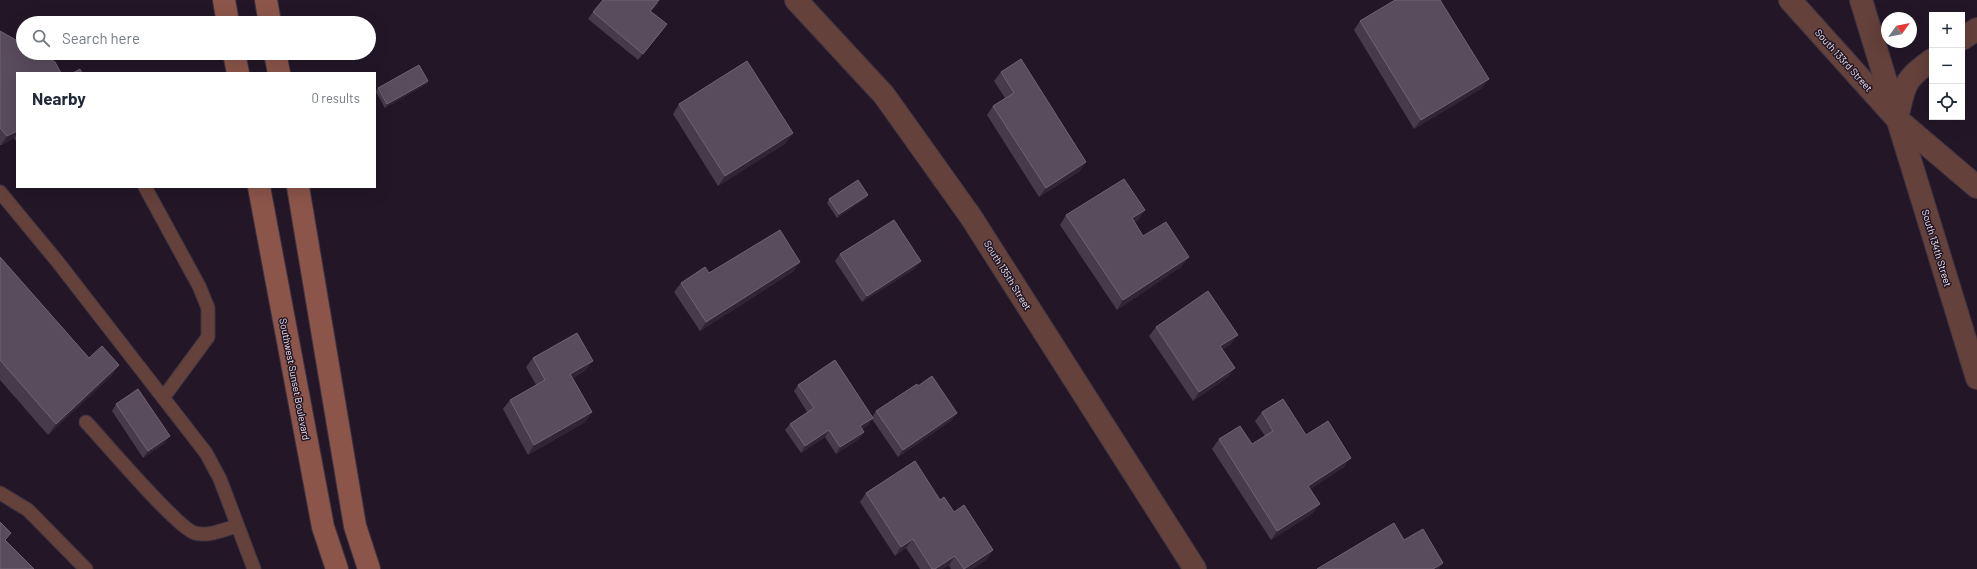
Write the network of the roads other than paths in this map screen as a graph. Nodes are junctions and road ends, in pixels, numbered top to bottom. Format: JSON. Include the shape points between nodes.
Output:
{"nodes":[{"id":1,"x":224,"y":0,"type":"edge"},
{"id":2,"x":266,"y":0,"type":"edge"},
{"id":3,"x":796,"y":0,"type":"edge"},
{"id":4,"x":1790,"y":0,"type":"edge"},
{"id":5,"x":1861,"y":0,"type":"edge"},
{"id":6,"x":227,"y":16,"type":"edge"},
{"id":7,"x":269,"y":16,"type":"edge"},
{"id":8,"x":1977,"y":29,"type":"edge"},
{"id":9,"x":1965,"y":37,"type":"edge"},
{"id":10,"x":235,"y":60,"type":"edge"},
{"id":11,"x":276,"y":60,"type":"edge"},
{"id":12,"x":1929,"y":62,"type":"edge"},
{"id":13,"x":238,"y":72,"type":"edge"},
{"id":14,"x":279,"y":72,"type":"edge"},
{"id":15,"x":1897,"y":119,"type":"junction"},
{"id":16,"x":146,"y":188,"type":"edge"},
{"id":17,"x":259,"y":188,"type":"edge"},
{"id":18,"x":298,"y":188,"type":"edge"},
{"id":19,"x":1977,"y":188,"type":"edge"},
{"id":20,"x":0,"y":192,"type":"edge"},
{"id":21,"x":1977,"y":378,"type":"edge"},
{"id":22,"x":163,"y":398,"type":"junction"},
{"id":23,"x":86,"y":422,"type":"dead end"},
{"id":24,"x":0,"y":492,"type":"edge"},
{"id":25,"x":237,"y":526,"type":"junction"},
{"id":26,"x":86,"y":569,"type":"edge"},
{"id":27,"x":254,"y":569,"type":"edge"},
{"id":28,"x":337,"y":569,"type":"edge"},
{"id":29,"x":369,"y":569,"type":"edge"},
{"id":30,"x":1195,"y":569,"type":"edge"}],
"edges":[{"from":1,"to":6,"type":"main road"},
{"from":2,"to":7,"type":"main road"},
{"from":3,"to":30,"type":"street","name":"South 135th Street","via":[[884,95],[971,217]]},
{"from":4,"to":15,"type":"street","name":"South 133rd Street"},
{"from":5,"to":15,"type":"street","name":"South 134th Street"},
{"from":8,"to":9,"type":"street"},
{"from":10,"to":13,"type":"main road"},
{"from":11,"to":14,"type":"main road"},
{"from":12,"to":15,"type":"street","via":[[1905,84]]},
{"from":15,"to":19,"type":"street","name":"South 133rd Street"},
{"from":15,"to":21,"type":"street","name":"South 134th Street"},
{"from":16,"to":22,"type":"lane","via":[[199,286],[208,308],[208,337]]},
{"from":17,"to":28,"type":"main road","name":"Southwest Sunset Boulevard","via":[[323,527]]},
{"from":18,"to":29,"type":"main road","via":[[355,526]]},
{"from":20,"to":22,"type":"lane","via":[[58,261]]},
{"from":22,"to":25,"type":"lane","via":[[206,453],[220,480]]},
{"from":23,"to":25,"type":"lane","via":[[173,517],[194,533],[211,533]]},
{"from":24,"to":26,"type":"lane","via":[[28,510]]},
{"from":25,"to":27,"type":"lane"}]}
